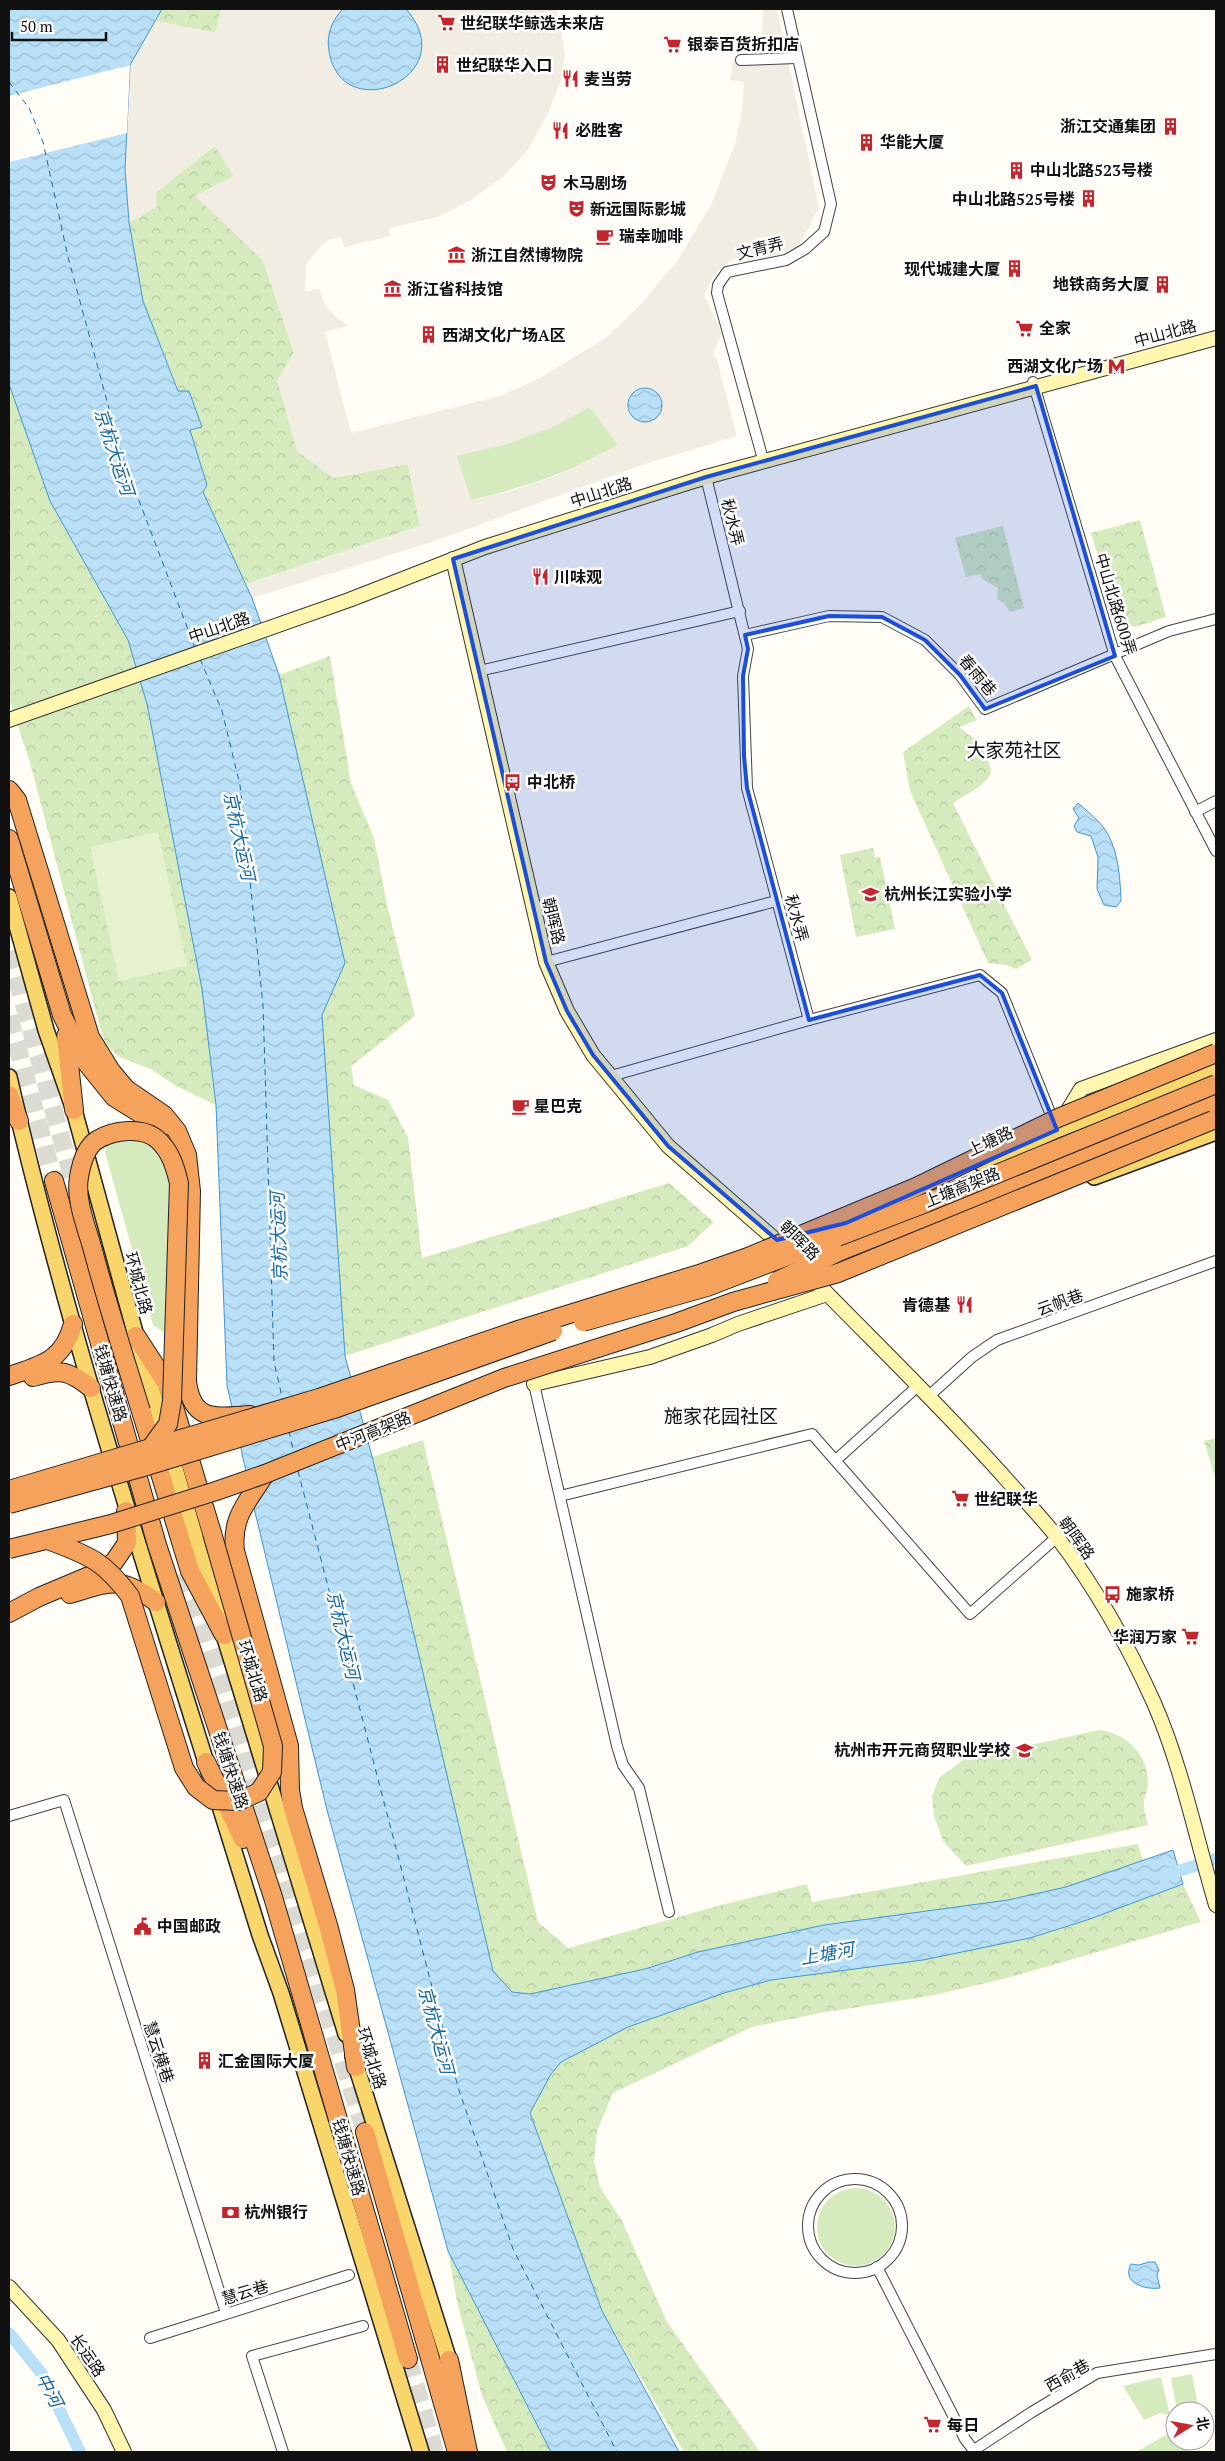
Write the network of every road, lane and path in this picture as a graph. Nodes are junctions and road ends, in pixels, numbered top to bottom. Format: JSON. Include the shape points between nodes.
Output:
{"nodes":[{"id":1,"x":787,"y":9,"type":"edge"},
{"id":2,"x":797,"y":58,"type":"junction"},
{"id":3,"x":741,"y":60,"type":"dead end"},
{"id":4,"x":1216,"y":338,"type":"edge"},
{"id":5,"x":1034,"y":383,"type":"junction"},
{"id":6,"x":764,"y":462,"type":"junction"},
{"id":7,"x":706,"y":477,"type":"junction"},
{"id":8,"x":453,"y":559,"type":"junction"},
{"id":9,"x":740,"y":611,"type":"junction"},
{"id":10,"x":1216,"y":619,"type":"edge"},
{"id":11,"x":745,"y":635,"type":"junction"},
{"id":12,"x":1114,"y":656,"type":"junction"},
{"id":13,"x":479,"y":671,"type":"junction"},
{"id":14,"x":9,"y":720,"type":"edge"},
{"id":15,"x":9,"y":790,"type":"edge"},
{"id":16,"x":1216,"y":801,"type":"edge"},
{"id":17,"x":1195,"y":812,"type":"junction"},
{"id":18,"x":9,"y":839,"type":"edge"},
{"id":19,"x":1216,"y":851,"type":"edge"},
{"id":20,"x":9,"y":897,"type":"edge"},
{"id":21,"x":776,"y":901,"type":"junction"},
{"id":22,"x":546,"y":962,"type":"junction"},
{"id":23,"x":62,"y":1015,"type":"junction"},
{"id":24,"x":809,"y":1020,"type":"junction"},
{"id":25,"x":1216,"y":1040,"type":"edge"},
{"id":26,"x":1216,"y":1053,"type":"edge"},
{"id":27,"x":1216,"y":1068,"type":"edge"},
{"id":28,"x":611,"y":1076,"type":"junction"},
{"id":29,"x":9,"y":1077,"type":"edge"},
{"id":30,"x":1216,"y":1084,"type":"edge"},
{"id":31,"x":9,"y":1095,"type":"edge"},
{"id":32,"x":1216,"y":1101,"type":"edge"},
{"id":33,"x":74,"y":1110,"type":"junction"},
{"id":34,"x":19,"y":1121,"type":"junction"},
{"id":35,"x":1215,"y":1124,"type":"edge"},
{"id":36,"x":1057,"y":1130,"type":"junction"},
{"id":37,"x":187,"y":1155,"type":"junction"},
{"id":38,"x":54,"y":1180,"type":"tunnel mouth"},
{"id":39,"x":778,"y":1240,"type":"junction"},
{"id":40,"x":1216,"y":1261,"type":"edge"},
{"id":41,"x":809,"y":1274,"type":"junction"},
{"id":42,"x":656,"y":1287,"type":"junction"},
{"id":43,"x":707,"y":1287,"type":"junction"},
{"id":44,"x":827,"y":1294,"type":"junction"},
{"id":45,"x":734,"y":1302,"type":"junction"},
{"id":46,"x":72,"y":1324,"type":"junction"},
{"id":47,"x":136,"y":1336,"type":"junction"},
{"id":48,"x":9,"y":1376,"type":"edge"},
{"id":49,"x":9,"y":1384,"type":"edge"},
{"id":50,"x":534,"y":1384,"type":"joint"},
{"id":51,"x":918,"y":1385,"type":"junction"},
{"id":52,"x":91,"y":1388,"type":"junction"},
{"id":53,"x":929,"y":1396,"type":"junction"},
{"id":54,"x":268,"y":1414,"type":"junction"},
{"id":55,"x":152,"y":1446,"type":"junction"},
{"id":56,"x":836,"y":1460,"type":"junction"},
{"id":57,"x":266,"y":1474,"type":"junction"},
{"id":58,"x":9,"y":1490,"type":"edge"},
{"id":59,"x":560,"y":1496,"type":"junction"},
{"id":60,"x":9,"y":1504,"type":"edge"},
{"id":61,"x":126,"y":1511,"type":"junction"},
{"id":62,"x":1057,"y":1537,"type":"junction"},
{"id":63,"x":48,"y":1540,"type":"junction"},
{"id":64,"x":9,"y":1549,"type":"edge"},
{"id":65,"x":79,"y":1586,"type":"junction"},
{"id":66,"x":156,"y":1602,"type":"junction"},
{"id":67,"x":9,"y":1613,"type":"edge"},
{"id":68,"x":9,"y":1624,"type":"edge"},
{"id":69,"x":224,"y":1635,"type":"junction"},
{"id":70,"x":206,"y":1762,"type":"junction"},
{"id":71,"x":9,"y":1816,"type":"edge"},
{"id":72,"x":1216,"y":1905,"type":"edge"},
{"id":73,"x":669,"y":1912,"type":"dead end"},
{"id":74,"x":301,"y":1990,"type":"junction"},
{"id":75,"x":356,"y":2067,"type":"junction"},
{"id":76,"x":364,"y":2132,"type":"tunnel mouth"},
{"id":77,"x":877,"y":2267,"type":"junction"},
{"id":78,"x":349,"y":2275,"type":"dead end"},
{"id":79,"x":9,"y":2287,"type":"edge"},
{"id":80,"x":226,"y":2314,"type":"junction"},
{"id":81,"x":363,"y":2326,"type":"dead end"},
{"id":82,"x":150,"y":2338,"type":"dead end"},
{"id":83,"x":1216,"y":2354,"type":"edge"},
{"id":84,"x":408,"y":2359,"type":"tunnel mouth"},
{"id":85,"x":449,"y":2360,"type":"junction"},
{"id":86,"x":975,"y":2451,"type":"edge"},
{"id":87,"x":124,"y":2452,"type":"edge"},
{"id":88,"x":284,"y":2452,"type":"edge"},
{"id":89,"x":421,"y":2452,"type":"edge"},
{"id":90,"x":457,"y":2452,"type":"edge"},
{"id":91,"x":468,"y":2452,"type":"edge"},
{"id":92,"x":476,"y":2452,"type":"edge"}],
"edges":[{"from":1,"to":2,"type":"street","name":"文青弄"},
{"from":2,"to":3,"type":"street"},
{"from":2,"to":6,"type":"street","name":"文青弄","via":[[831,204],[824,232],[786,260],[727,272],[718,285],[717,293]]},
{"from":4,"to":5,"type":"street","name":"中山北路"},
{"from":5,"to":6,"type":"street","name":"中山北路"},
{"from":5,"to":12,"type":"street","name":"中山北路600弄"},
{"from":6,"to":7,"type":"street","name":"中山北路"},
{"from":7,"to":8,"type":"street","name":"中山北路"},
{"from":7,"to":9,"type":"street","name":"秋水弄"},
{"from":8,"to":13,"type":"street","name":"朝晖路"},
{"from":8,"to":14,"type":"street","name":"中山北路","via":[[349,600]]},
{"from":9,"to":11,"type":"street","name":"秋水弄"},
{"from":9,"to":13,"type":"street"},
{"from":10,"to":12,"type":"street","name":"春雨巷","via":[[1169,631]]},
{"from":11,"to":12,"type":"street","name":"春雨巷","via":[[829,616],[882,617],[925,640],[960,675],[984,709]]},
{"from":11,"to":21,"type":"street","name":"秋水弄","via":[[748,649],[743,684],[747,788]]},
{"from":12,"to":17,"type":"street","name":"中山北路600弄"},
{"from":13,"to":22,"type":"street","name":"朝晖路"},
{"from":15,"to":37,"type":"highway","via":[[17,800],[90,1037],[126,1089],[164,1115],[177,1131]]},
{"from":16,"to":17,"type":"street"},
{"from":17,"to":19,"type":"street","name":"中山北路600弄"},
{"from":18,"to":23,"type":"highway"},
{"from":20,"to":33,"type":"main road","name":"环城北路","via":[[46,1030]]},
{"from":21,"to":22,"type":"street"},
{"from":21,"to":24,"type":"street","name":"秋水弄"},
{"from":22,"to":28,"type":"street","name":"朝晖路","via":[[567,1011],[593,1056]]},
{"from":23,"to":33,"type":"highway"},
{"from":23,"to":37,"type":"highway","via":[[99,1081],[114,1097],[167,1130]]},
{"from":24,"to":28,"type":"street"},
{"from":24,"to":36,"type":"street","via":[[980,975],[1002,993]]},
{"from":25,"to":36,"type":"street","via":[[1081,1089]]},
{"from":26,"to":42,"type":"highway","bridge":true,"via":[[1058,1118],[873,1206],[748,1256]]},
{"from":27,"to":36,"type":"main road","name":"上塘路"},
{"from":28,"to":39,"type":"street","name":"朝晖路","via":[[668,1146]]},
{"from":29,"to":34,"type":"main road"},
{"from":30,"to":43,"type":"highway","name":"上塘高架路","bridge":true},
{"from":31,"to":34,"type":"highway"},
{"from":32,"to":45,"type":"highway","name":"上塘高架路","bridge":true,"via":[[836,1253]]},
{"from":33,"to":47,"type":"main road","name":"环城北路"},
{"from":34,"to":46,"type":"main road"},
{"from":35,"to":41,"type":"main road","via":[[1032,1199],[932,1228]]},
{"from":35,"to":45,"type":"highway","bridge":true,"via":[[838,1272]]},
{"from":36,"to":39,"type":"main road","name":"上塘路","via":[[934,1188],[846,1223]]},
{"from":37,"to":54,"type":"highway","bridge":true,"via":[[192,1192],[189,1398],[197,1409],[211,1417]]},
{"from":38,"to":74,"type":"highway","name":"钱塘快速路","via":[[157,1545]]},
{"from":39,"to":41,"type":"street","name":"朝晖路"},
{"from":40,"to":53,"type":"street","name":"云帆巷","via":[[997,1340],[972,1357]]},
{"from":41,"to":44,"type":"street","name":"朝晖路"},
{"from":42,"to":43,"type":"highway","bridge":true},
{"from":42,"to":54,"type":"highway","bridge":true},
{"from":43,"to":60,"type":"highway","name":"中河高架路","bridge":true,"via":[[549,1332],[334,1409]]},
{"from":44,"to":50,"type":"street","via":[[650,1358]]},
{"from":44,"to":51,"type":"street","name":"朝晖路"},
{"from":45,"to":57,"type":"highway","name":"中河高架路","bridge":true,"via":[[504,1378]]},
{"from":46,"to":48,"type":"highway","via":[[68,1340],[54,1357]]},
{"from":46,"to":52,"type":"main road"},
{"from":47,"to":63,"type":"highway","bridge":true,"via":[[167,1384],[273,1746],[272,1772],[259,1792],[239,1801],[213,1800],[196,1787],[184,1768],[130,1596],[114,1575],[92,1557]]},
{"from":47,"to":69,"type":"main road","name":"环城北路"},
{"from":49,"to":52,"type":"highway","via":[[58,1371],[67,1372]]},
{"from":50,"to":59,"type":"street"},
{"from":51,"to":53,"type":"street","name":"朝晖路"},
{"from":51,"to":56,"type":"street"},
{"from":52,"to":61,"type":"main road"},
{"from":53,"to":62,"type":"street","name":"朝晖路"},
{"from":54,"to":55,"type":"highway","bridge":true},
{"from":55,"to":58,"type":"highway","bridge":true},
{"from":55,"to":69,"type":"highway","bridge":true,"via":[[168,1424],[172,1401],[179,1184],[175,1165],[156,1138],[137,1131],[116,1132],[96,1141],[84,1156],[78,1178],[80,1206],[111,1318],[190,1571]]},
{"from":56,"to":59,"type":"street","via":[[812,1434]]},
{"from":56,"to":62,"type":"street","via":[[970,1614]]},
{"from":57,"to":63,"type":"highway","name":"中河高架路","bridge":true,"via":[[111,1524]]},
{"from":57,"to":75,"type":"highway","via":[[242,1508],[233,1535],[239,1574],[289,1746],[293,1808],[345,1990]]},
{"from":59,"to":73,"type":"street","via":[[617,1746],[622,1765],[639,1788]]},
{"from":61,"to":65,"type":"highway","via":[[127,1543],[122,1553]]},
{"from":61,"to":66,"type":"main road"},
{"from":62,"to":72,"type":"street","name":"朝晖路","via":[[1117,1630],[1154,1704],[1196,1830]]},
{"from":63,"to":64,"type":"highway","name":"中河高架路","bridge":true},
{"from":65,"to":66,"type":"highway","via":[[128,1584]]},
{"from":65,"to":67,"type":"highway","via":[[39,1597]]},
{"from":65,"to":68,"type":"highway"},
{"from":66,"to":70,"type":"main road"},
{"from":69,"to":75,"type":"main road","name":"环城北路"},
{"from":70,"to":74,"type":"highway","via":[[237,1824]]},
{"from":70,"to":89,"type":"main road","via":[[281,1993]]},
{"from":71,"to":80,"type":"street","name":"慧云横巷","via":[[64,1800]]},
{"from":74,"to":84,"type":"highway","name":"钱塘快速路"},
{"from":75,"to":85,"type":"main road","name":"环城北路"},
{"from":76,"to":90,"type":"highway","name":"钱塘快速路"},
{"from":77,"to":77,"type":"street","via":[[893,2253],[900,2240],[899,2210],[892,2197],[873,2183],[852,2179],[837,2182],[818,2197],[808,2218],[814,2249],[824,2262],[838,2270],[853,2273]]},
{"from":77,"to":86,"type":"street","via":[[965,2439]]},
{"from":78,"to":80,"type":"street","name":"慧云巷"},
{"from":79,"to":87,"type":"street","name":"长运路","via":[[58,2340],[104,2410]]},
{"from":80,"to":82,"type":"street","name":"慧云巷"},
{"from":81,"to":88,"type":"street","via":[[252,2356]]},
{"from":83,"to":86,"type":"street","name":"西俞巷","via":[[1097,2374],[1032,2412]]},
{"from":85,"to":91,"type":"highway"},
{"from":85,"to":92,"type":"main road","name":"环城北路"}]}
